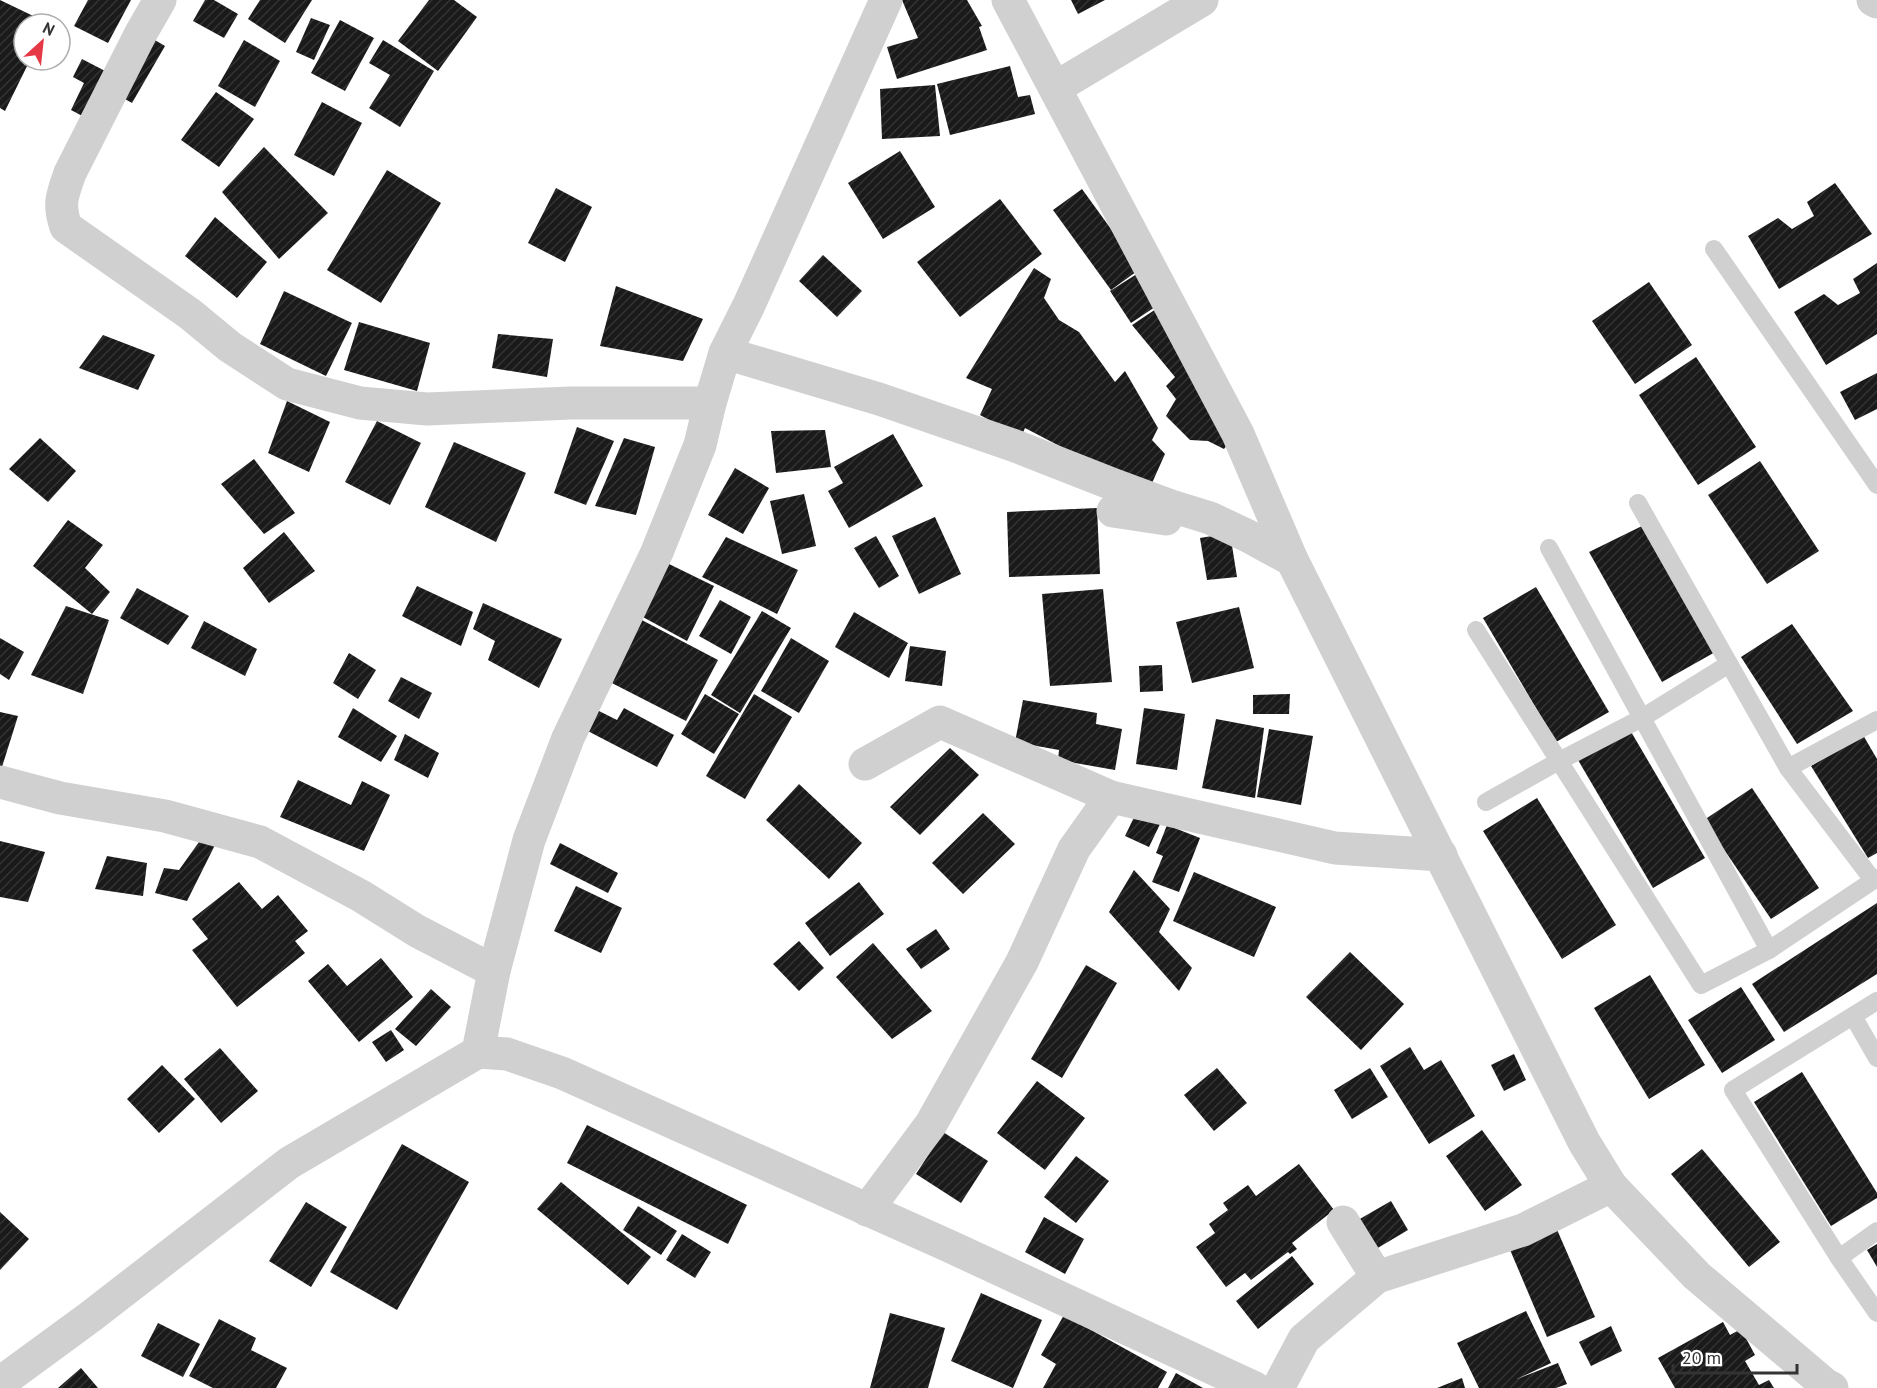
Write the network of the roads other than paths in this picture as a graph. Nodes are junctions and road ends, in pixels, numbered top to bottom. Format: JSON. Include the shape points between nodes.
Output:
{"nodes":[{"id":1,"x":160,"y":0,"type":"edge"},
{"id":2,"x":886,"y":0,"type":"edge"},
{"id":3,"x":1008,"y":0,"type":"edge"},
{"id":4,"x":1202,"y":0,"type":"edge"},
{"id":5,"x":1055,"y":88,"type":"junction"},
{"id":6,"x":1714,"y":249,"type":"dead end"},
{"id":7,"x":725,"y":352,"type":"junction"},
{"id":8,"x":710,"y":403,"type":"junction"},
{"id":9,"x":1877,"y":485,"type":"edge"},
{"id":10,"x":1638,"y":503,"type":"dead end"},
{"id":11,"x":1113,"y":511,"type":"dead end"},
{"id":12,"x":1210,"y":518,"type":"junction"},
{"id":13,"x":1549,"y":548,"type":"dead end"},
{"id":14,"x":1292,"y":560,"type":"junction"},
{"id":15,"x":1476,"y":630,"type":"dead end"},
{"id":16,"x":1729,"y":664,"type":"junction"},
{"id":17,"x":1642,"y":718,"type":"junction"},
{"id":18,"x":1877,"y":720,"type":"edge"},
{"id":19,"x":1559,"y":761,"type":"junction"},
{"id":20,"x":865,"y":764,"type":"dead end"},
{"id":21,"x":1788,"y":768,"type":"junction"},
{"id":22,"x":0,"y":782,"type":"edge"},
{"id":23,"x":1111,"y":797,"type":"junction"},
{"id":24,"x":1486,"y":802,"type":"dead end"},
{"id":25,"x":1441,"y":855,"type":"junction"},
{"id":26,"x":1875,"y":879,"type":"edge"},
{"id":27,"x":1769,"y":950,"type":"junction"},
{"id":28,"x":494,"y":971,"type":"junction"},
{"id":29,"x":1877,"y":1001,"type":"edge"},
{"id":30,"x":1853,"y":1016,"type":"junction"},
{"id":31,"x":478,"y":1052,"type":"junction"},
{"id":32,"x":1877,"y":1058,"type":"edge"},
{"id":33,"x":1611,"y":1186,"type":"junction"},
{"id":34,"x":867,"y":1209,"type":"junction"},
{"id":35,"x":1343,"y":1222,"type":"dead end"},
{"id":36,"x":1877,"y":1231,"type":"edge"},
{"id":37,"x":1839,"y":1258,"type":"junction"},
{"id":38,"x":1377,"y":1277,"type":"junction"},
{"id":39,"x":1877,"y":1313,"type":"edge"},
{"id":40,"x":0,"y":1383,"type":"edge"},
{"id":41,"x":1255,"y":1388,"type":"edge"},
{"id":42,"x":1278,"y":1388,"type":"edge"},
{"id":43,"x":1832,"y":1388,"type":"edge"}],
"edges":[{"from":1,"to":8,"type":"street","via":[[70,173],[60,211],[66,227],[287,384],[360,403],[427,409]]},
{"from":2,"to":7,"type":"street"},
{"from":3,"to":5,"type":"street"},
{"from":4,"to":5,"type":"street"},
{"from":5,"to":14,"type":"street","via":[[1238,434]]},
{"from":6,"to":9,"type":"lane"},
{"from":7,"to":8,"type":"street"},
{"from":7,"to":12,"type":"street","via":[[879,399]]},
{"from":8,"to":28,"type":"street","via":[[700,446],[657,552],[560,759],[530,840]]},
{"from":10,"to":16,"type":"lane"},
{"from":11,"to":12,"type":"street","via":[[1187,522]]},
{"from":12,"to":14,"type":"street"},
{"from":13,"to":17,"type":"lane"},
{"from":14,"to":25,"type":"street"},
{"from":15,"to":19,"type":"lane"},
{"from":16,"to":17,"type":"lane"},
{"from":16,"to":21,"type":"lane"},
{"from":17,"to":19,"type":"lane"},
{"from":17,"to":27,"type":"lane"},
{"from":18,"to":21,"type":"lane"},
{"from":19,"to":24,"type":"lane"},
{"from":19,"to":27,"type":"lane","via":[[1701,985]]},
{"from":20,"to":23,"type":"street","via":[[940,722]]},
{"from":21,"to":26,"type":"lane"},
{"from":22,"to":28,"type":"street","via":[[60,798],[165,816],[260,842]]},
{"from":23,"to":25,"type":"street","via":[[1335,848]]},
{"from":23,"to":34,"type":"street","via":[[1074,849],[1022,962],[931,1124]]},
{"from":25,"to":33,"type":"street","via":[[1584,1142]]},
{"from":26,"to":27,"type":"lane"},
{"from":28,"to":31,"type":"street"},
{"from":29,"to":30,"type":"lane"},
{"from":30,"to":32,"type":"lane"},
{"from":30,"to":37,"type":"lane","via":[[1733,1090]]},
{"from":31,"to":34,"type":"street","via":[[507,1054],[562,1073]]},
{"from":31,"to":40,"type":"street","via":[[289,1163]]},
{"from":33,"to":38,"type":"street","via":[[1523,1230]]},
{"from":33,"to":43,"type":"street","via":[[1697,1276]]},
{"from":34,"to":41,"type":"street"},
{"from":35,"to":38,"type":"street"},
{"from":36,"to":37,"type":"lane"},
{"from":37,"to":39,"type":"lane"},
{"from":38,"to":42,"type":"street","via":[[1304,1339]]}]}
